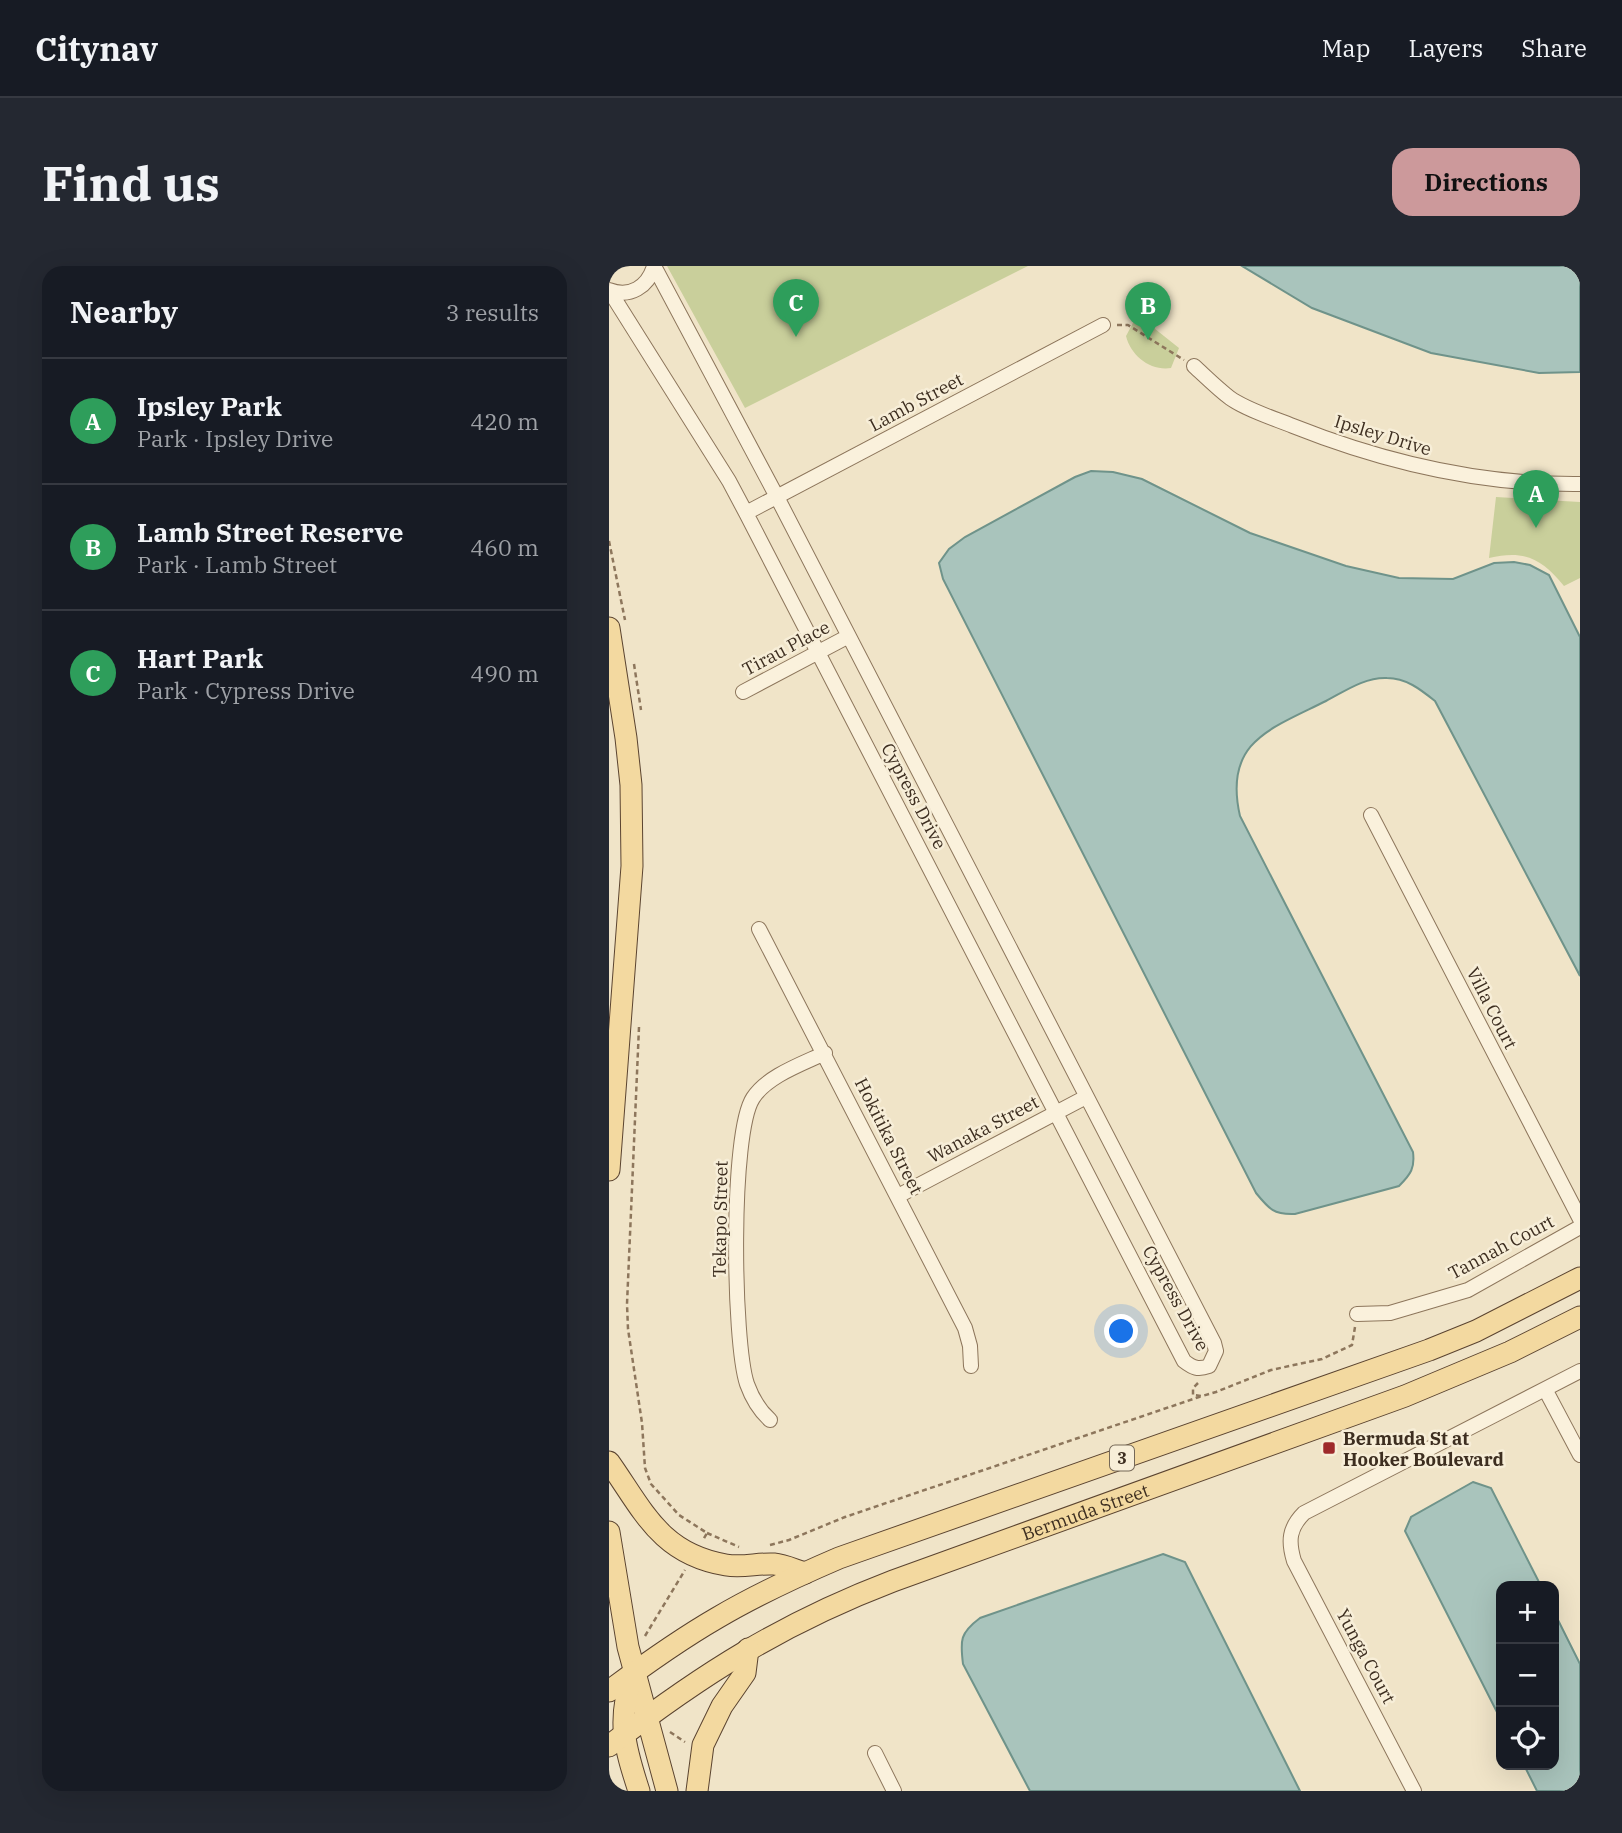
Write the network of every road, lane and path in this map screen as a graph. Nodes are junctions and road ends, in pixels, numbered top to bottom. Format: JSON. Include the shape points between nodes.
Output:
{"nodes":[{"id":1,"x":654,"y":266,"type":"edge"},
{"id":2,"x":609,"y":290,"type":"edge"},
{"id":3,"x":1103,"y":325,"type":"joint"},
{"id":4,"x":1193,"y":366,"type":"joint"},
{"id":5,"x":1580,"y":484,"type":"edge"},
{"id":6,"x":777,"y":497,"type":"junction"},
{"id":7,"x":746,"y":513,"type":"junction"},
{"id":8,"x":609,"y":541,"type":"edge"},
{"id":9,"x":618,"y":628,"type":"edge"},
{"id":10,"x":847,"y":637,"type":"junction"},
{"id":11,"x":632,"y":654,"type":"dead end"},
{"id":12,"x":818,"y":654,"type":"junction"},
{"id":13,"x":743,"y":692,"type":"dead end"},
{"id":14,"x":642,"y":721,"type":"dead end"},
{"id":15,"x":1371,"y":815,"type":"dead end"},
{"id":16,"x":759,"y":929,"type":"dead end"},
{"id":17,"x":639,"y":1027,"type":"dead end"},
{"id":18,"x":825,"y":1053,"type":"junction"},
{"id":19,"x":1086,"y":1097,"type":"junction"},
{"id":20,"x":1056,"y":1112,"type":"junction"},
{"id":21,"x":609,"y":1170,"type":"edge"},
{"id":22,"x":898,"y":1196,"type":"junction"},
{"id":23,"x":1580,"y":1219,"type":"edge"},
{"id":24,"x":1580,"y":1227,"type":"edge"},
{"id":25,"x":1580,"y":1278,"type":"edge"},
{"id":26,"x":1357,"y":1314,"type":"joint"},
{"id":27,"x":1580,"y":1317,"type":"edge"},
{"id":28,"x":971,"y":1366,"type":"dead end"},
{"id":29,"x":1209,"y":1366,"type":"junction"},
{"id":30,"x":1580,"y":1371,"type":"edge"},
{"id":31,"x":1545,"y":1389,"type":"junction"},
{"id":32,"x":1202,"y":1396,"type":"junction"},
{"id":33,"x":770,"y":1420,"type":"dead end"},
{"id":34,"x":1580,"y":1455,"type":"edge"},
{"id":35,"x":609,"y":1462,"type":"edge"},
{"id":36,"x":609,"y":1532,"type":"edge"},
{"id":37,"x":707,"y":1533,"type":"junction"},
{"id":38,"x":702,"y":1541,"type":"dead end"},
{"id":39,"x":761,"y":1547,"type":"dead end"},
{"id":40,"x":744,"y":1548,"type":"dead end"},
{"id":41,"x":690,"y":1563,"type":"dead end"},
{"id":42,"x":805,"y":1573,"type":"junction"},
{"id":43,"x":645,"y":1636,"type":"dead end"},
{"id":44,"x":748,"y":1648,"type":"junction"},
{"id":45,"x":634,"y":1673,"type":"junction"},
{"id":46,"x":609,"y":1691,"type":"edge"},
{"id":47,"x":646,"y":1718,"type":"junction"},
{"id":48,"x":668,"y":1730,"type":"dead end"},
{"id":49,"x":617,"y":1740,"type":"edge"},
{"id":50,"x":688,"y":1743,"type":"dead end"},
{"id":51,"x":875,"y":1753,"type":"dead end"},
{"id":52,"x":639,"y":1791,"type":"edge"},
{"id":53,"x":667,"y":1791,"type":"edge"},
{"id":54,"x":697,"y":1791,"type":"edge"},
{"id":55,"x":894,"y":1791,"type":"edge"},
{"id":56,"x":1414,"y":1791,"type":"edge"}],
"edges":[{"from":1,"to":2,"type":"street","via":[[637,289],[626,293]]},
{"from":1,"to":6,"type":"street","name":"Cypress Drive"},
{"from":2,"to":7,"type":"street","name":"Cypress Drive"},
{"from":3,"to":4,"type":"path","via":[[1128,324]]},
{"from":3,"to":6,"type":"street","name":"Lamb Street"},
{"from":4,"to":5,"type":"street","name":"Ipsley Drive","via":[[1231,399],[1388,460],[1505,482]]},
{"from":6,"to":7,"type":"street","name":"Lamb Street"},
{"from":6,"to":10,"type":"street","name":"Cypress Drive"},
{"from":7,"to":12,"type":"street","name":"Cypress Drive"},
{"from":8,"to":9,"type":"path"},
{"from":9,"to":21,"type":"main road","via":[[631,785],[632,866]]},
{"from":10,"to":12,"type":"street","name":"Tirau Place"},
{"from":10,"to":19,"type":"street","name":"Cypress Drive"},
{"from":11,"to":14,"type":"path"},
{"from":12,"to":13,"type":"street","name":"Tirau Place"},
{"from":12,"to":20,"type":"street","name":"Cypress Drive"},
{"from":15,"to":23,"type":"street","name":"Villa Court"},
{"from":16,"to":18,"type":"street","name":"Hokitika Street"},
{"from":17,"to":37,"type":"path","via":[[627,1304],[645,1468],[651,1484],[679,1516]]},
{"from":18,"to":22,"type":"street","name":"Hokitika Street"},
{"from":18,"to":33,"type":"street","name":"Tekapo Street","via":[[763,1087],[747,1109],[741,1130],[736,1252],[739,1343],[754,1402]]},
{"from":19,"to":20,"type":"street","name":"Wanaka Street"},
{"from":19,"to":29,"type":"street","name":"Cypress Drive","via":[[1214,1343],[1216,1351]]},
{"from":20,"to":22,"type":"street","name":"Wanaka Street"},
{"from":20,"to":29,"type":"street","name":"Cypress Drive","via":[[1184,1361],[1201,1369]]},
{"from":22,"to":28,"type":"street","name":"Hokitika Street","via":[[965,1328]]},
{"from":24,"to":26,"type":"street","name":"Tannah Court","via":[[1468,1290],[1390,1313]]},
{"from":25,"to":42,"type":"main road","number":"3","via":[[1429,1350],[911,1531]]},
{"from":26,"to":32,"type":"path","via":[[1352,1345],[1322,1359],[1271,1370]]},
{"from":27,"to":44,"type":"main road","name":"Bermuda Street","number":"3","via":[[1500,1357],[1405,1396],[853,1597]]},
{"from":29,"to":32,"type":"path","via":[[1193,1388],[1193,1395]]},
{"from":30,"to":31,"type":"street"},
{"from":31,"to":34,"type":"street"},
{"from":31,"to":56,"type":"street","name":"Yunga Court","via":[[1304,1513],[1289,1537],[1294,1560]]},
{"from":32,"to":39,"type":"path"},
{"from":35,"to":42,"type":"main road","via":[[653,1526],[682,1549],[727,1565],[775,1564]]},
{"from":36,"to":45,"type":"main road"},
{"from":37,"to":38,"type":"path"},
{"from":37,"to":40,"type":"path"},
{"from":41,"to":43,"type":"path"},
{"from":42,"to":45,"type":"main road","number":"3","via":[[718,1617]]},
{"from":44,"to":47,"type":"main road","name":"Bermuda Street","number":"3"},
{"from":44,"to":54,"type":"main road","via":[[745,1673],[703,1745]]},
{"from":45,"to":46,"type":"main road","number":"3"},
{"from":45,"to":47,"type":"main road"},
{"from":45,"to":49,"type":"main road"},
{"from":47,"to":49,"type":"main road","name":"Bermuda Street","number":"3"},
{"from":47,"to":53,"type":"main road"},
{"from":48,"to":50,"type":"path"},
{"from":49,"to":52,"type":"main road"},
{"from":51,"to":55,"type":"street"}]}
